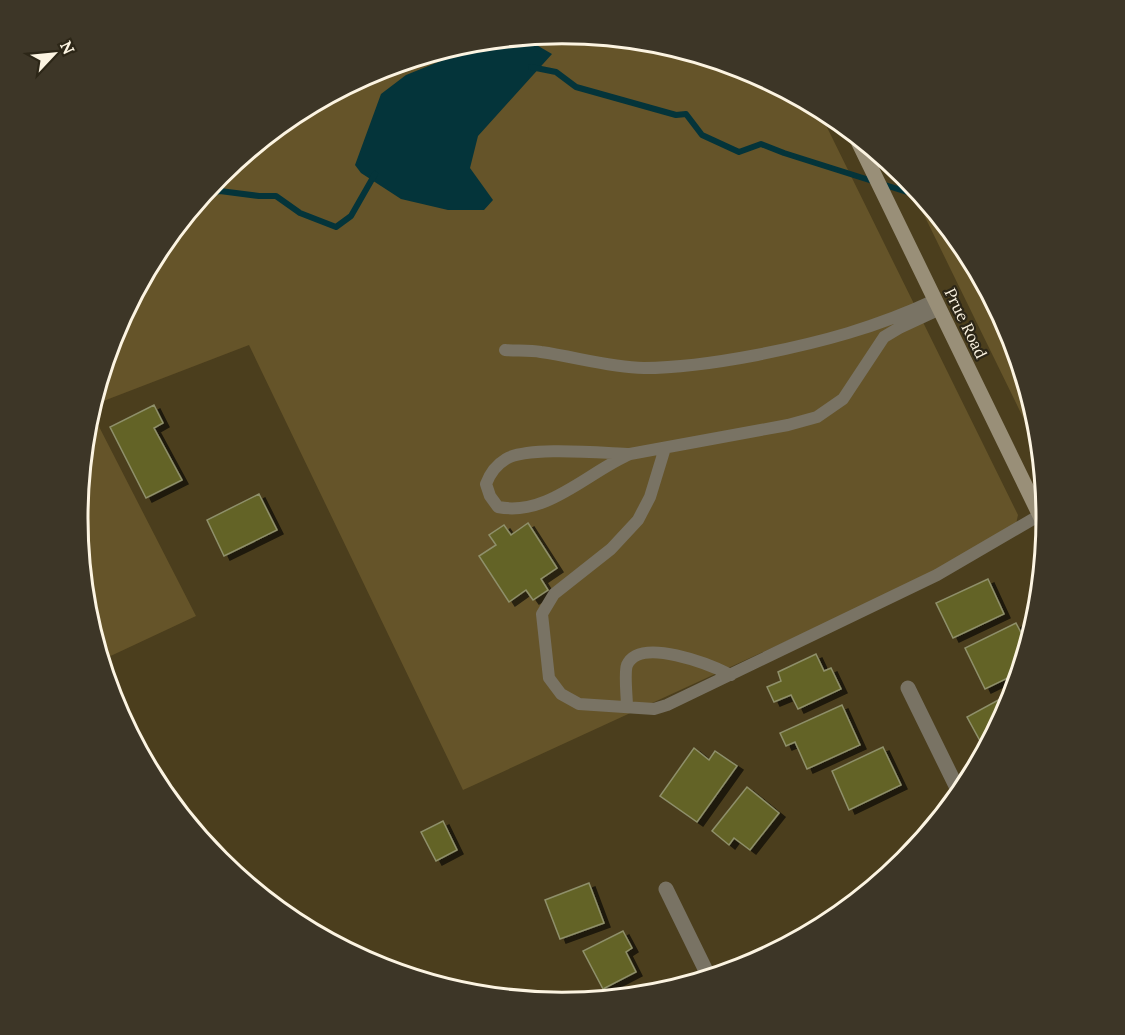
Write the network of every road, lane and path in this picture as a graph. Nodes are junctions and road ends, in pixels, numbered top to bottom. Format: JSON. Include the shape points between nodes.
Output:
{"nodes":[{"id":1,"x":863,"y":151,"type":"edge"},
{"id":2,"x":936,"y":300,"type":"junction"},
{"id":3,"x":504,"y":350,"type":"dead end"},
{"id":4,"x":665,"y":448,"type":"junction"},
{"id":5,"x":630,"y":454,"type":"junction"},
{"id":6,"x":1036,"y":507,"type":"edge"},
{"id":7,"x":1036,"y":526,"type":"edge"},
{"id":8,"x":731,"y":675,"type":"junction"},
{"id":9,"x":908,"y":688,"type":"dead end"},
{"id":10,"x":627,"y":707,"type":"junction"},
{"id":11,"x":955,"y":784,"type":"edge"},
{"id":12,"x":666,"y":889,"type":"dead end"},
{"id":13,"x":705,"y":969,"type":"edge"}],
"edges":[{"from":1,"to":2,"type":"main road","name":"Prue Road"},
{"from":2,"to":3,"type":"lane","via":[[850,334],[677,367],[610,365],[540,351]]},
{"from":2,"to":4,"type":"lane","via":[[884,337],[843,399],[817,417]]},
{"from":2,"to":6,"type":"main road","name":"Prue Road"},
{"from":4,"to":5,"type":"lane"},
{"from":4,"to":10,"type":"lane","via":[[650,497],[638,520],[611,549],[554,594],[542,614],[549,678],[561,694],[579,704]]},
{"from":5,"to":5,"type":"lane","via":[[548,502],[514,510],[498,507],[486,484],[491,472],[507,458],[531,452]]},
{"from":7,"to":8,"type":"lane"},
{"from":8,"to":10,"type":"lane","via":[[654,709]]},
{"from":8,"to":10,"type":"lane","via":[[682,657],[651,652],[634,656],[626,666]]},
{"from":9,"to":11,"type":"street"},
{"from":12,"to":13,"type":"street"}]}
